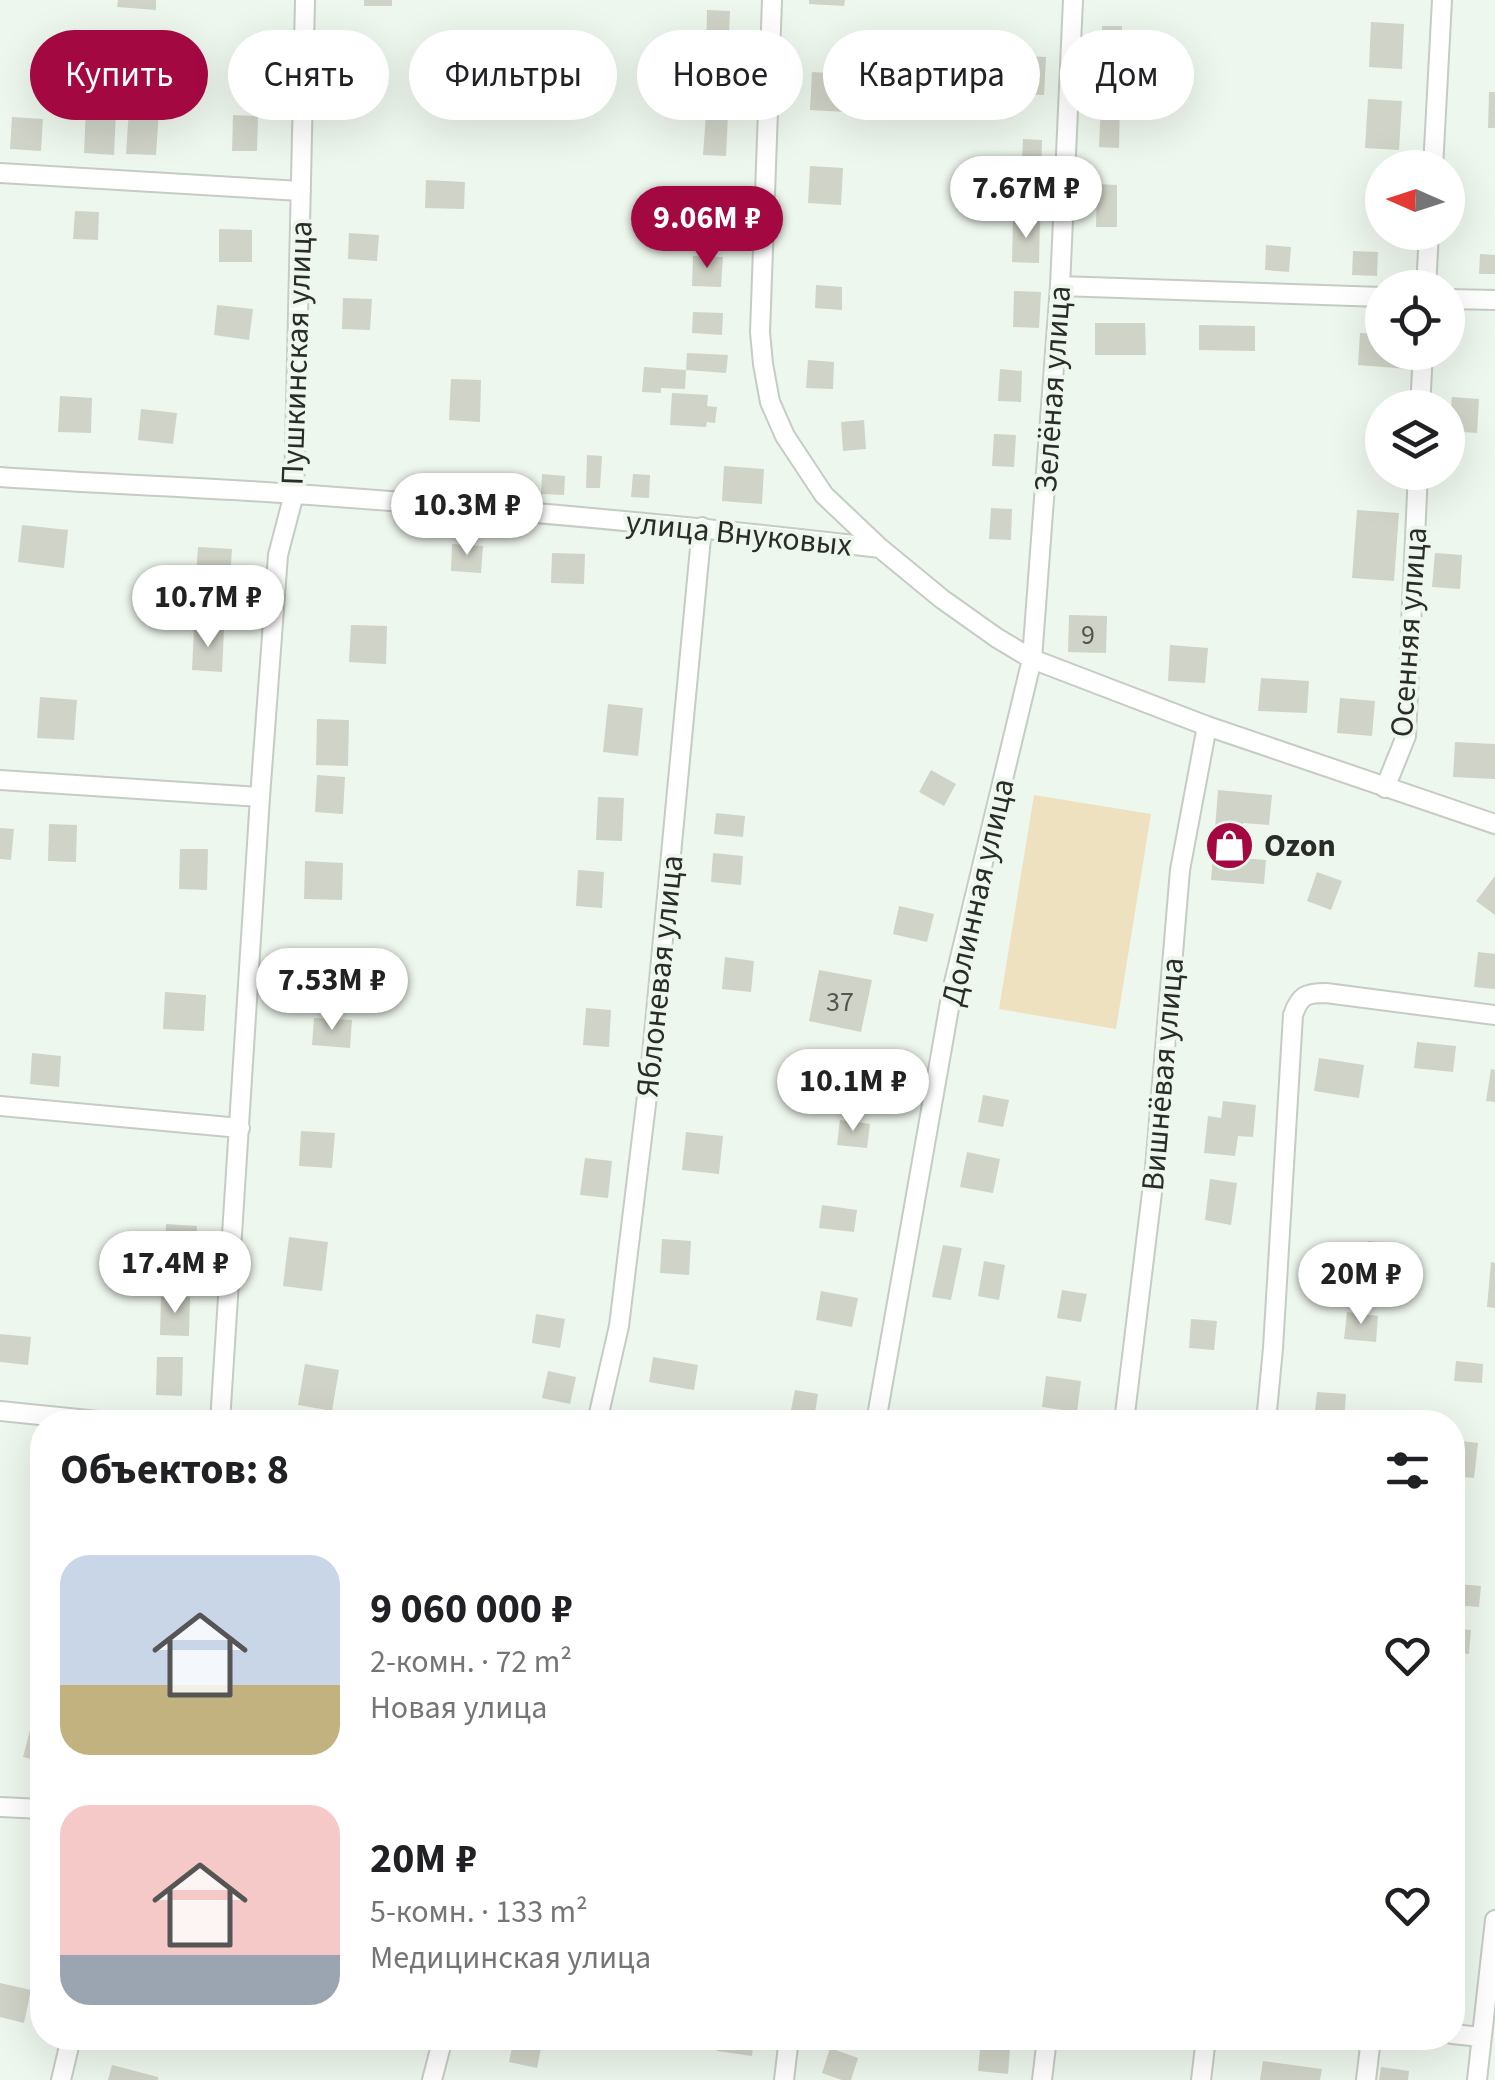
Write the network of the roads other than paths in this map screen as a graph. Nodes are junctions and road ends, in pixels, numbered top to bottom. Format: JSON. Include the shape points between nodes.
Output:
{"nodes":[{"id":1,"x":305,"y":0,"type":"edge"},
{"id":2,"x":772,"y":0,"type":"edge"},
{"id":3,"x":1073,"y":0,"type":"edge"},
{"id":4,"x":1442,"y":0,"type":"edge"},
{"id":5,"x":1434,"y":150,"type":"edge"},
{"id":6,"x":0,"y":173,"type":"edge"},
{"id":7,"x":301,"y":191,"type":"junction"},
{"id":8,"x":1060,"y":286,"type":"junction"},
{"id":9,"x":1365,"y":295,"type":"edge"},
{"id":10,"x":1465,"y":299,"type":"edge"},
{"id":11,"x":1495,"y":300,"type":"edge"},
{"id":12,"x":0,"y":476,"type":"edge"},
{"id":13,"x":1417,"y":490,"type":"edge"},
{"id":14,"x":294,"y":494,"type":"junction"},
{"id":15,"x":702,"y":527,"type":"junction"},
{"id":16,"x":880,"y":548,"type":"junction"},
{"id":17,"x":1032,"y":659,"type":"junction"},
{"id":18,"x":1206,"y":726,"type":"junction"},
{"id":19,"x":0,"y":780,"type":"edge"},
{"id":20,"x":1385,"y":788,"type":"junction"},
{"id":21,"x":260,"y":798,"type":"junction"},
{"id":22,"x":1495,"y":824,"type":"edge"},
{"id":23,"x":1495,"y":1015,"type":"edge"},
{"id":24,"x":0,"y":1106,"type":"edge"},
{"id":25,"x":240,"y":1128,"type":"junction"},
{"id":26,"x":223,"y":1410,"type":"edge"},
{"id":27,"x":600,"y":1410,"type":"edge"},
{"id":28,"x":878,"y":1410,"type":"edge"},
{"id":29,"x":1125,"y":1410,"type":"edge"},
{"id":30,"x":1267,"y":1410,"type":"edge"},
{"id":31,"x":0,"y":1411,"type":"edge"},
{"id":32,"x":30,"y":1414,"type":"edge"},
{"id":33,"x":0,"y":1807,"type":"edge"},
{"id":34,"x":30,"y":1808,"type":"edge"},
{"id":35,"x":1495,"y":1920,"type":"edge"},
{"id":36,"x":1465,"y":2035,"type":"edge"},
{"id":37,"x":1481,"y":2037,"type":"junction"},
{"id":38,"x":68,"y":2050,"type":"edge"},
{"id":39,"x":439,"y":2050,"type":"edge"},
{"id":40,"x":788,"y":2050,"type":"edge"},
{"id":41,"x":1046,"y":2050,"type":"edge"},
{"id":42,"x":1205,"y":2050,"type":"edge"},
{"id":43,"x":1370,"y":2050,"type":"edge"},
{"id":44,"x":61,"y":2080,"type":"edge"},
{"id":45,"x":432,"y":2080,"type":"edge"},
{"id":46,"x":784,"y":2080,"type":"edge"},
{"id":47,"x":1042,"y":2080,"type":"edge"},
{"id":48,"x":1201,"y":2080,"type":"edge"},
{"id":49,"x":1366,"y":2080,"type":"edge"},
{"id":50,"x":1477,"y":2080,"type":"edge"}],
"edges":[{"from":1,"to":7,"type":"street","name":"Пушкинская улица"},
{"from":2,"to":16,"type":"street","via":[[762,364],[785,436],[824,495]]},
{"from":3,"to":8,"type":"street","name":"Зелёная улица"},
{"from":4,"to":5,"type":"street"},
{"from":6,"to":7,"type":"street"},
{"from":7,"to":14,"type":"street","name":"Пушкинская улица"},
{"from":8,"to":9,"type":"street"},
{"from":8,"to":17,"type":"street","name":"Зелёная улица"},
{"from":10,"to":11,"type":"street"},
{"from":12,"to":14,"type":"street","name":"улица Внуковых"},
{"from":13,"to":20,"type":"street","name":"Осенняя улица","via":[[1406,736]]},
{"from":14,"to":15,"type":"street","name":"улица Внуковых"},
{"from":14,"to":21,"type":"street","name":"Пушкинская улица","via":[[278,554]]},
{"from":15,"to":16,"type":"street","name":"улица Внуковых"},
{"from":15,"to":27,"type":"street","name":"Яблоневая улица","via":[[652,1055],[619,1326]]},
{"from":16,"to":17,"type":"street"},
{"from":17,"to":18,"type":"street"},
{"from":17,"to":28,"type":"street","name":"Долинная улица","via":[[952,991]]},
{"from":18,"to":20,"type":"street"},
{"from":18,"to":29,"type":"street","name":"Вишнёвая улица","via":[[1180,870],[1155,1168]]},
{"from":19,"to":21,"type":"street"},
{"from":20,"to":22,"type":"street"},
{"from":21,"to":25,"type":"street","name":"Пушкинская улица"},
{"from":23,"to":30,"type":"street","via":[[1326,993],[1297,1002]]},
{"from":24,"to":25,"type":"street"},
{"from":25,"to":26,"type":"street","name":"Пушкинская улица"},
{"from":31,"to":32,"type":"street"},
{"from":33,"to":34,"type":"street"},
{"from":35,"to":37,"type":"street"},
{"from":36,"to":37,"type":"street"},
{"from":37,"to":50,"type":"street"},
{"from":38,"to":44,"type":"street"},
{"from":39,"to":45,"type":"street"},
{"from":40,"to":46,"type":"street"},
{"from":41,"to":47,"type":"street"},
{"from":42,"to":48,"type":"street"},
{"from":43,"to":49,"type":"street"}]}
